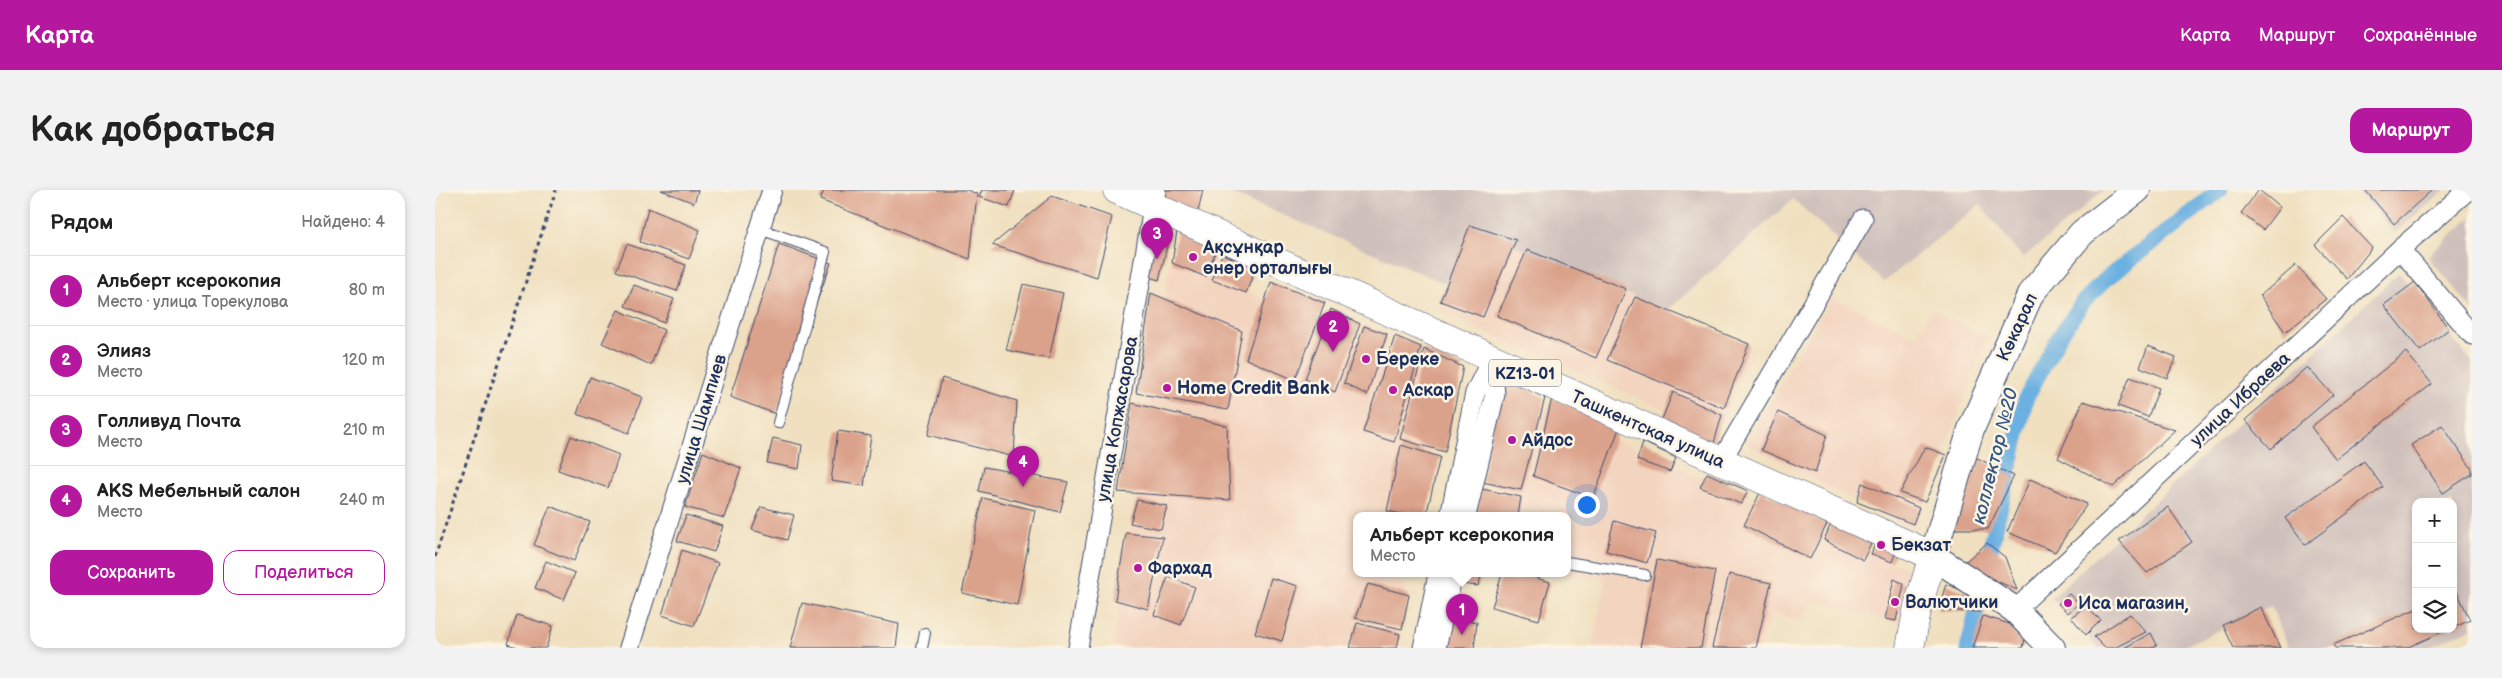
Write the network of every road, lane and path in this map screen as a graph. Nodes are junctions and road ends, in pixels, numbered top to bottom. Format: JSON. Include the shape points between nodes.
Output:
{"nodes":[{"id":1,"x":556,"y":190,"type":"edge"},
{"id":2,"x":773,"y":190,"type":"edge"},
{"id":3,"x":1117,"y":190,"type":"edge"},
{"id":4,"x":2137,"y":190,"type":"edge"},
{"id":5,"x":2468,"y":190,"type":"edge"},
{"id":6,"x":1154,"y":198,"type":"edge"},
{"id":7,"x":1863,"y":219,"type":"dead end"},
{"id":8,"x":760,"y":229,"type":"junction"},
{"id":9,"x":2400,"y":249,"type":"junction"},
{"id":10,"x":2472,"y":335,"type":"edge"},
{"id":11,"x":1492,"y":358,"type":"junction"},
{"id":12,"x":778,"y":423,"type":"dead end"},
{"id":13,"x":1721,"y":461,"type":"junction"},
{"id":14,"x":1451,"y":512,"type":"edge"},
{"id":15,"x":1467,"y":512,"type":"edge"},
{"id":16,"x":1933,"y":556,"type":"junction"},
{"id":17,"x":435,"y":557,"type":"edge"},
{"id":18,"x":1571,"y":563,"type":"edge"},
{"id":19,"x":1645,"y":575,"type":"dead end"},
{"id":20,"x":1437,"y":577,"type":"edge"},
{"id":21,"x":1452,"y":577,"type":"edge"},
{"id":22,"x":2015,"y":610,"type":"junction"},
{"id":23,"x":925,"y":633,"type":"dead end"},
{"id":24,"x":2472,"y":645,"type":"edge"},
{"id":25,"x":629,"y":648,"type":"edge"},
{"id":26,"x":922,"y":648,"type":"edge"},
{"id":27,"x":1078,"y":648,"type":"edge"},
{"id":28,"x":1423,"y":648,"type":"edge"},
{"id":29,"x":1436,"y":648,"type":"edge"},
{"id":30,"x":1910,"y":648,"type":"edge"},
{"id":31,"x":2052,"y":648,"type":"edge"},
{"id":32,"x":2465,"y":648,"type":"edge"}],
"edges":[{"from":1,"to":17,"type":"path"},
{"from":2,"to":8,"type":"street","name":"улица Шампиев"},
{"from":3,"to":6,"type":"main road","name":"Ташкентская улица","number":"KZ13-01"},
{"from":4,"to":16,"type":"main road","name":"Көкарал","via":[[2081,233],[2031,293],[1971,430]]},
{"from":5,"to":9,"type":"street","name":"улица Ибраева"},
{"from":6,"to":11,"type":"main road","name":"Ташкентская улица","number":"KZ13-01"},
{"from":6,"to":27,"type":"street","name":"улица Копжасарова"},
{"from":7,"to":13,"type":"street"},
{"from":8,"to":12,"type":"lane","via":[[825,252]]},
{"from":8,"to":25,"type":"street","name":"улица Шампиев"},
{"from":9,"to":10,"type":"street"},
{"from":9,"to":22,"type":"street","name":"улица Ибраева"},
{"from":11,"to":13,"type":"main road","name":"Ташкентская улица","number":"KZ13-01"},
{"from":11,"to":14,"type":"street","via":[[1475,393]]},
{"from":11,"to":15,"type":"street","via":[[1495,394]]},
{"from":13,"to":16,"type":"main road","name":"Ташкентская улица","number":"KZ13-01"},
{"from":16,"to":22,"type":"main road"},
{"from":16,"to":30,"type":"main road"},
{"from":18,"to":19,"type":"lane"},
{"from":20,"to":28,"type":"street"},
{"from":21,"to":29,"type":"street"},
{"from":22,"to":31,"type":"main road"},
{"from":23,"to":26,"type":"lane"},
{"from":24,"to":32,"type":"path"}]}
